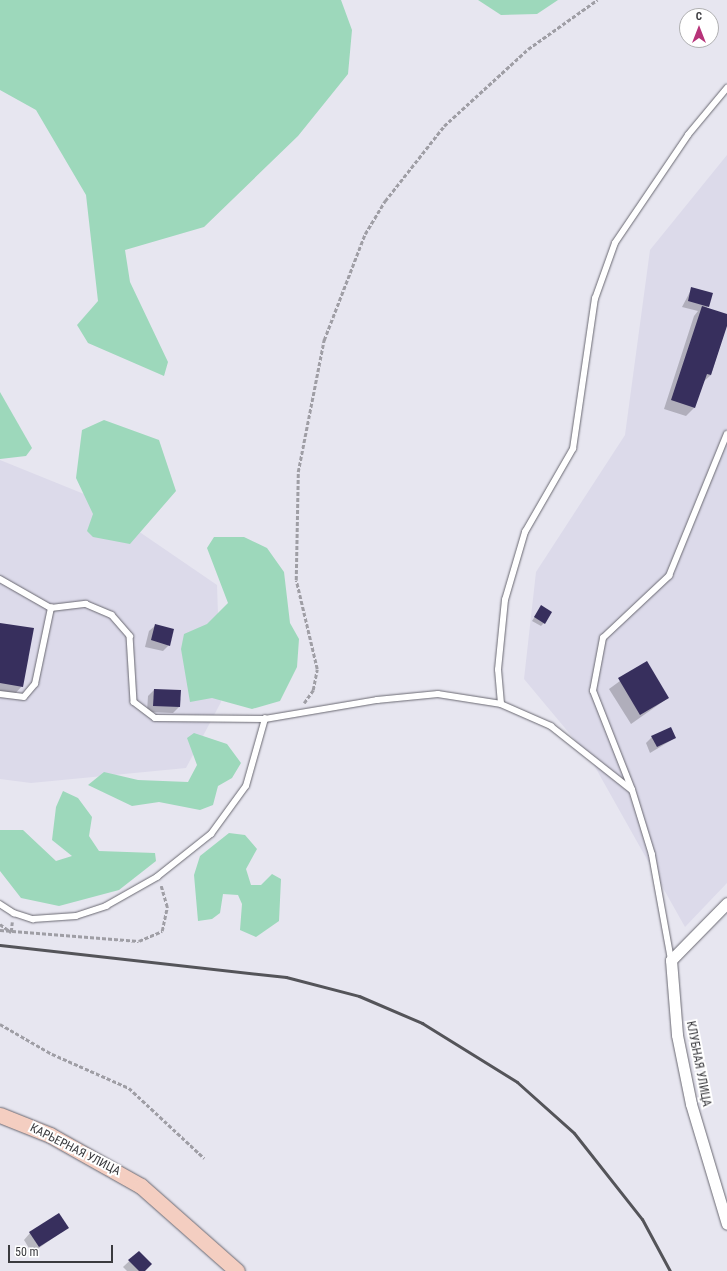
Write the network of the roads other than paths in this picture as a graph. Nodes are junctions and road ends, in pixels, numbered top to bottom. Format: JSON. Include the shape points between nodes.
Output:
{"nodes":[{"id":1,"x":727,"y":88,"type":"edge"},
{"id":2,"x":727,"y":434,"type":"edge"},
{"id":3,"x":0,"y":579,"type":"edge"},
{"id":4,"x":52,"y":608,"type":"junction"},
{"id":5,"x":0,"y":694,"type":"edge"},
{"id":6,"x":501,"y":704,"type":"junction"},
{"id":7,"x":265,"y":719,"type":"junction"},
{"id":8,"x":632,"y":790,"type":"junction"},
{"id":9,"x":727,"y":903,"type":"edge"},
{"id":10,"x":0,"y":904,"type":"edge"},
{"id":11,"x":671,"y":960,"type":"junction"},
{"id":12,"x":0,"y":1115,"type":"edge"},
{"id":13,"x":727,"y":1224,"type":"edge"},
{"id":14,"x":237,"y":1271,"type":"edge"}],
"edges":[{"from":1,"to":6,"type":"lane","via":[[688,135],[613,250],[595,299],[573,449],[525,532],[505,600],[498,670]]},
{"from":2,"to":8,"type":"lane","via":[[669,576],[603,638],[593,691]]},
{"from":3,"to":4,"type":"lane"},
{"from":4,"to":5,"type":"lane","via":[[35,684],[24,697]]},
{"from":4,"to":7,"type":"lane","via":[[86,604],[112,615],[130,636],[134,702],[155,718]]},
{"from":6,"to":7,"type":"lane","via":[[438,694],[377,700]]},
{"from":6,"to":8,"type":"lane","via":[[551,726]]},
{"from":7,"to":10,"type":"lane","via":[[246,786],[211,834],[157,877],[106,906],[76,916],[33,919],[14,914]]},
{"from":8,"to":11,"type":"lane","via":[[652,856]]},
{"from":9,"to":11,"type":"street"},
{"from":11,"to":13,"type":"street","name":"КЛУБНАЯ УЛИЦА","via":[[678,1042],[691,1104]]},
{"from":12,"to":14,"type":"main road","name":"КАРЬЕРНАЯ УЛИЦА","via":[[50,1135],[141,1186]]}]}
